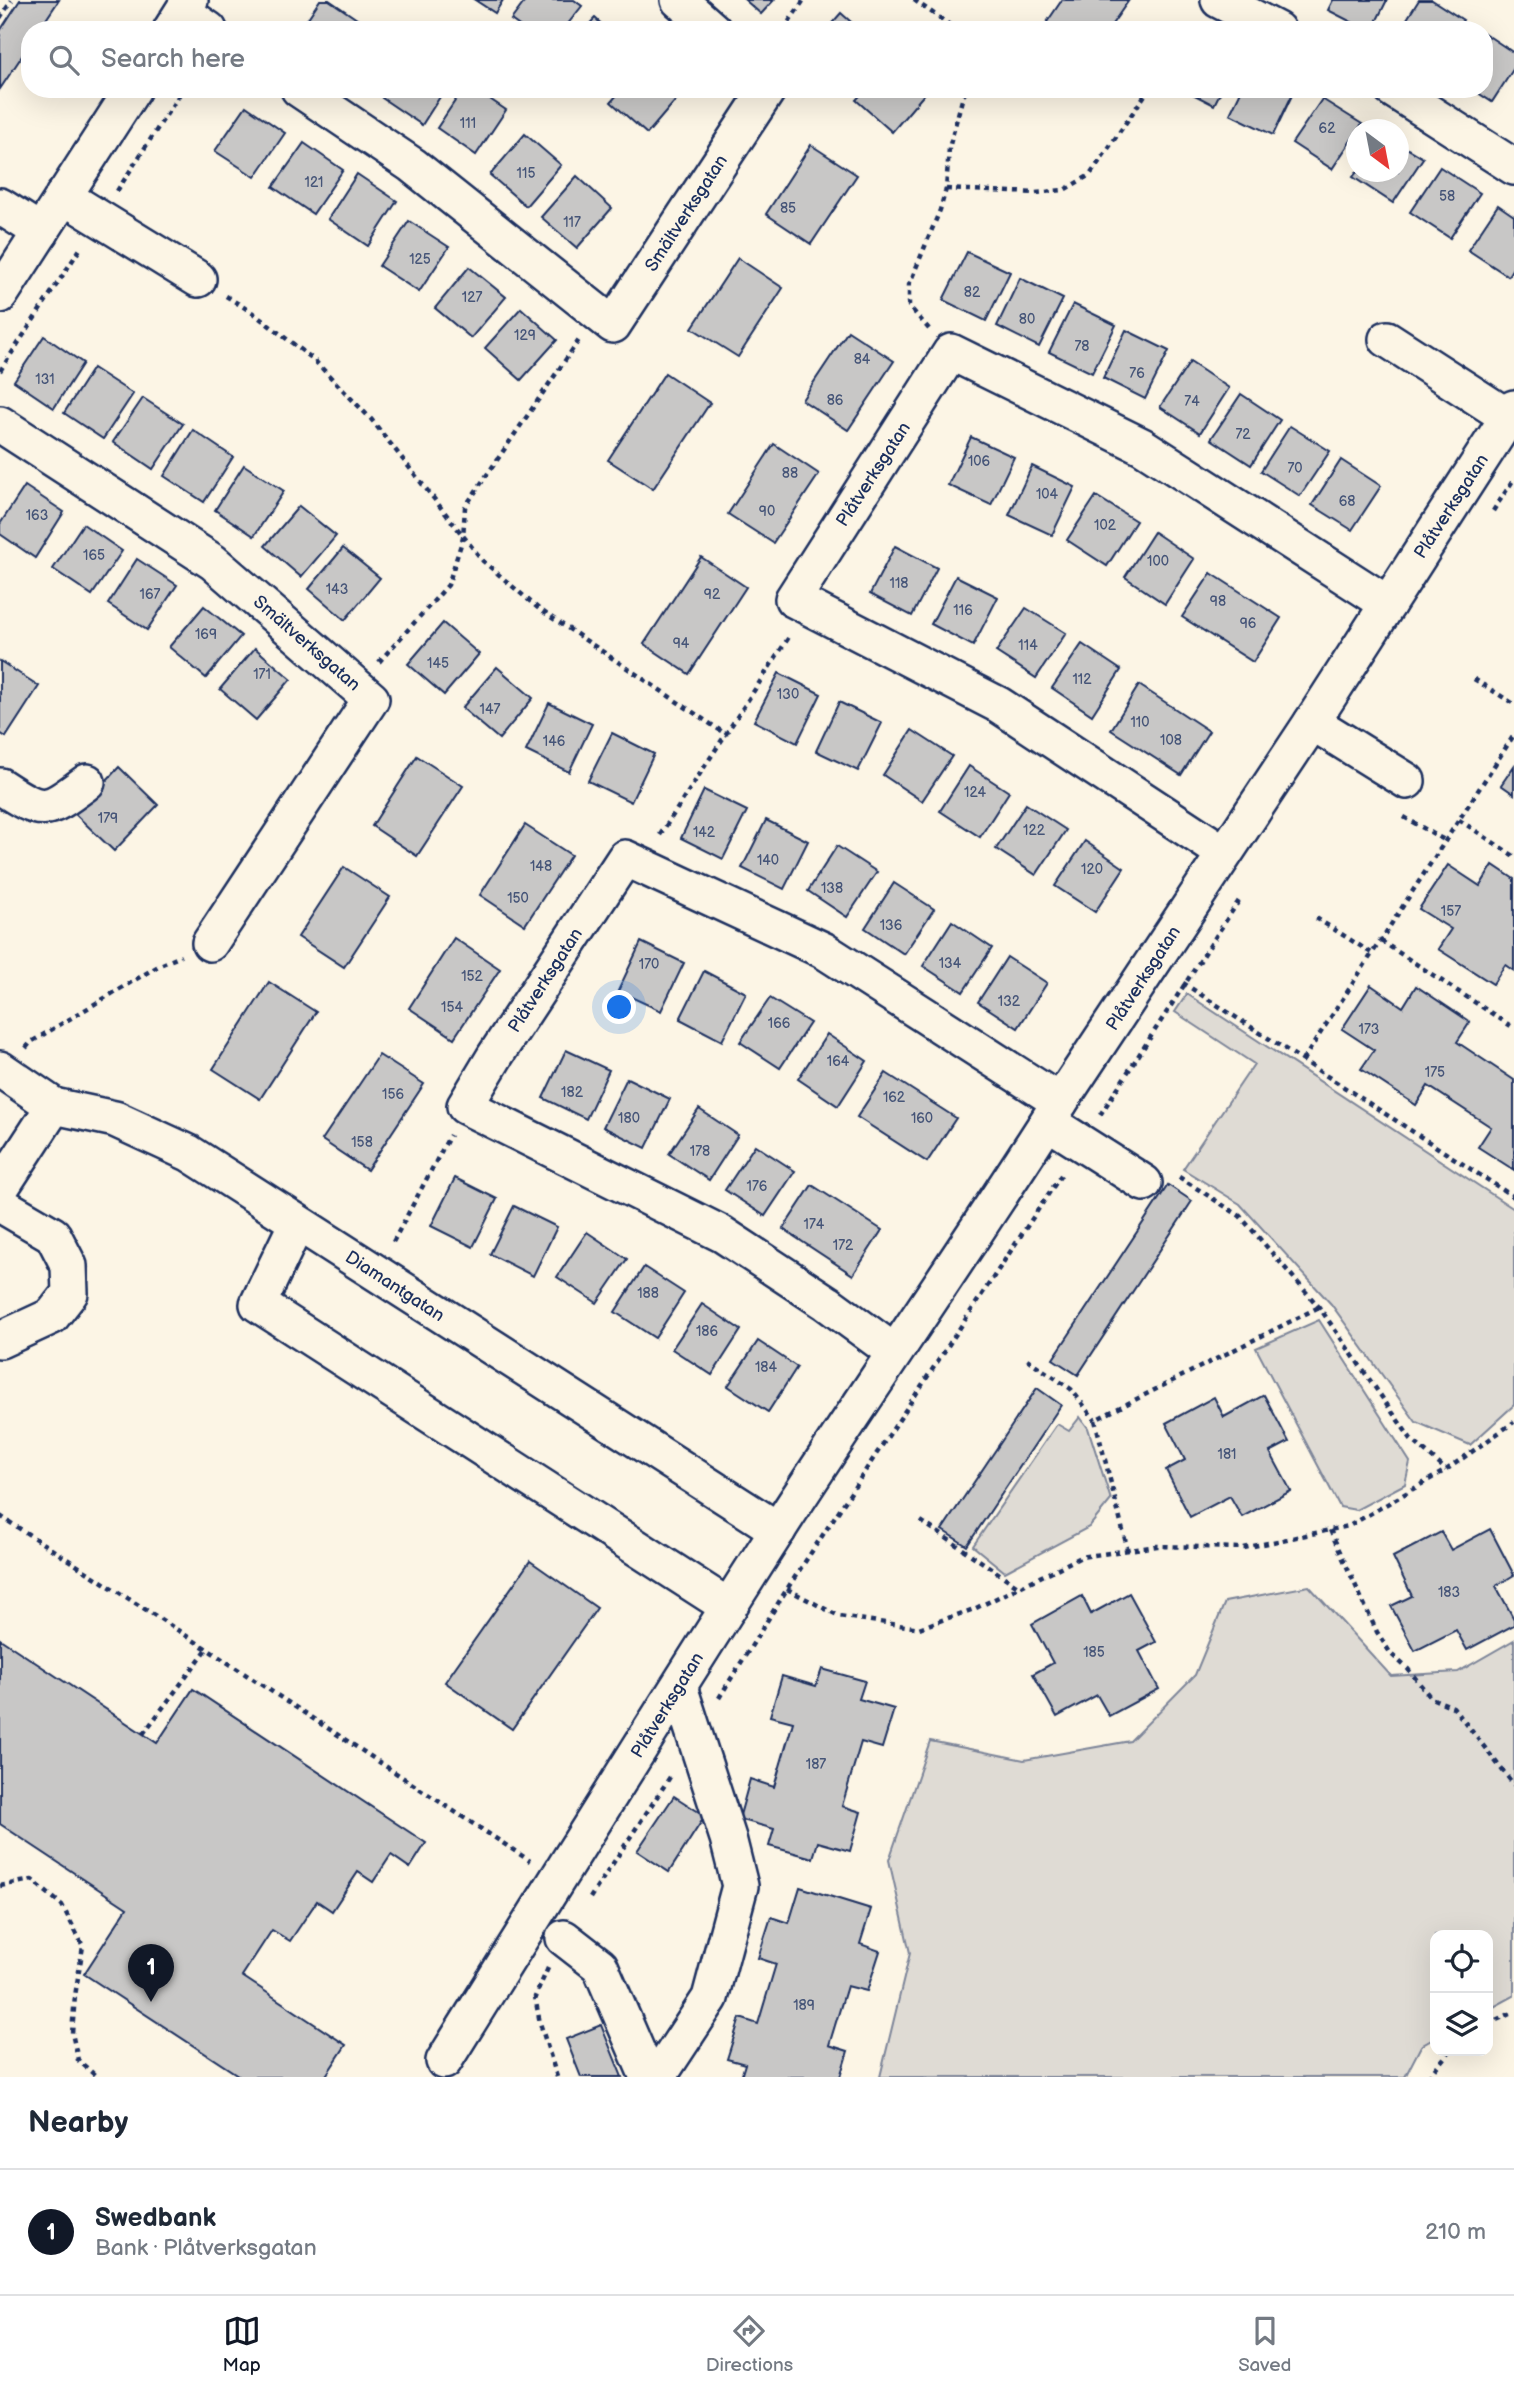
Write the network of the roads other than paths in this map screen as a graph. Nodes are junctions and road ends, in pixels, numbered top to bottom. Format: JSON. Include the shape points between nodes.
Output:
{"nodes":[{"id":1,"x":679,"y":0,"type":"edge"},
{"id":2,"x":1219,"y":0,"type":"edge"},
{"id":3,"x":703,"y":21,"type":"edge"},
{"id":4,"x":1260,"y":21,"type":"edge"},
{"id":5,"x":127,"y":98,"type":"edge"},
{"id":6,"x":313,"y":98,"type":"edge"},
{"id":7,"x":762,"y":98,"type":"edge"},
{"id":8,"x":1406,"y":98,"type":"edge"},
{"id":9,"x":1514,"y":167,"type":"edge"},
{"id":10,"x":64,"y":196,"type":"junction"},
{"id":11,"x":0,"y":206,"type":"edge"},
{"id":12,"x":41,"y":232,"type":"junction"},
{"id":13,"x":198,"y":279,"type":"road end"},
{"id":14,"x":0,"y":295,"type":"edge"},
{"id":15,"x":1387,"y":339,"type":"dead end"},
{"id":16,"x":1511,"y":412,"type":"edge"},
{"id":17,"x":0,"y":424,"type":"edge"},
{"id":18,"x":1388,"y":604,"type":"junction"},
{"id":19,"x":1312,"y":722,"type":"junction"},
{"id":20,"x":1407,"y":781,"type":"dead end"},
{"id":21,"x":87,"y":782,"type":"dead end"},
{"id":22,"x":0,"y":786,"type":"edge"},
{"id":23,"x":1224,"y":853,"type":"junction"},
{"id":24,"x":210,"y":943,"type":"road end"},
{"id":25,"x":3,"y":1070,"type":"edge"},
{"id":26,"x":54,"y":1106,"type":"junction"},
{"id":27,"x":1054,"y":1112,"type":"junction"},
{"id":28,"x":1156,"y":1177,"type":"road end"},
{"id":29,"x":0,"y":1189,"type":"edge"},
{"id":30,"x":0,"y":1204,"type":"edge"},
{"id":31,"x":297,"y":1223,"type":"junction"},
{"id":32,"x":0,"y":1340,"type":"edge"},
{"id":33,"x":894,"y":1352,"type":"junction"},
{"id":34,"x":778,"y":1530,"type":"junction"},
{"id":35,"x":729,"y":1607,"type":"junction"},
{"id":36,"x":679,"y":1687,"type":"junction"},
{"id":37,"x":564,"y":1938,"type":"road end"},
{"id":38,"x":444,"y":2061,"type":"dead end"},
{"id":39,"x":648,"y":2077,"type":"edge"},
{"id":40,"x":657,"y":2077,"type":"edge"}],
"edges":[{"from":1,"to":3,"type":"street"},
{"from":2,"to":4,"type":"street"},
{"from":5,"to":10,"type":"street"},
{"from":6,"to":7,"type":"street","name":"Smältverksgatan","via":[[412,164],[613,324]]},
{"from":8,"to":9,"type":"street"},
{"from":10,"to":12,"type":"street"},
{"from":10,"to":13,"type":"street"},
{"from":11,"to":12,"type":"street"},
{"from":12,"to":14,"type":"street"},
{"from":15,"to":16,"type":"street"},
{"from":16,"to":18,"type":"street","name":"Plåtverksgatan"},
{"from":17,"to":24,"type":"street","name":"Smältverksgatan","via":[[213,562],[371,699]]},
{"from":18,"to":19,"type":"street","name":"Plåtverksgatan"},
{"from":18,"to":23,"type":"street","name":"Plåtverksgatan","via":[[1142,446],[951,352],[793,599],[999,705]]},
{"from":19,"to":20,"type":"street"},
{"from":19,"to":23,"type":"street","name":"Plåtverksgatan"},
{"from":21,"to":22,"type":"street","via":[[46,808],[29,805]]},
{"from":23,"to":27,"type":"street","name":"Plåtverksgatan"},
{"from":25,"to":26,"type":"street","name":"Diamantgatan"},
{"from":26,"to":29,"type":"street"},
{"from":26,"to":31,"type":"street","name":"Diamantgatan","via":[[115,1119],[189,1153]]},
{"from":27,"to":28,"type":"street","via":[[1083,1142]]},
{"from":27,"to":33,"type":"street","name":"Plåtverksgatan"},
{"from":27,"to":33,"type":"street","name":"Plåtverksgatan","via":[[823,950],[625,858],[465,1106],[722,1234]]},
{"from":30,"to":32,"type":"street","via":[[53,1235],[69,1266],[70,1293],[52,1316]]},
{"from":31,"to":34,"type":"street","name":"Diamantgatan"},
{"from":31,"to":35,"type":"street","via":[[258,1304]]},
{"from":33,"to":34,"type":"street","name":"Plåtverksgatan"},
{"from":34,"to":35,"type":"street","name":"Plåtverksgatan"},
{"from":35,"to":36,"type":"street","name":"Plåtverksgatan"},
{"from":36,"to":38,"type":"street","name":"Plåtverksgatan"},
{"from":36,"to":40,"type":"street","via":[[740,1886],[710,1998]]},
{"from":37,"to":39,"type":"street","via":[[600,1966]]}]}
